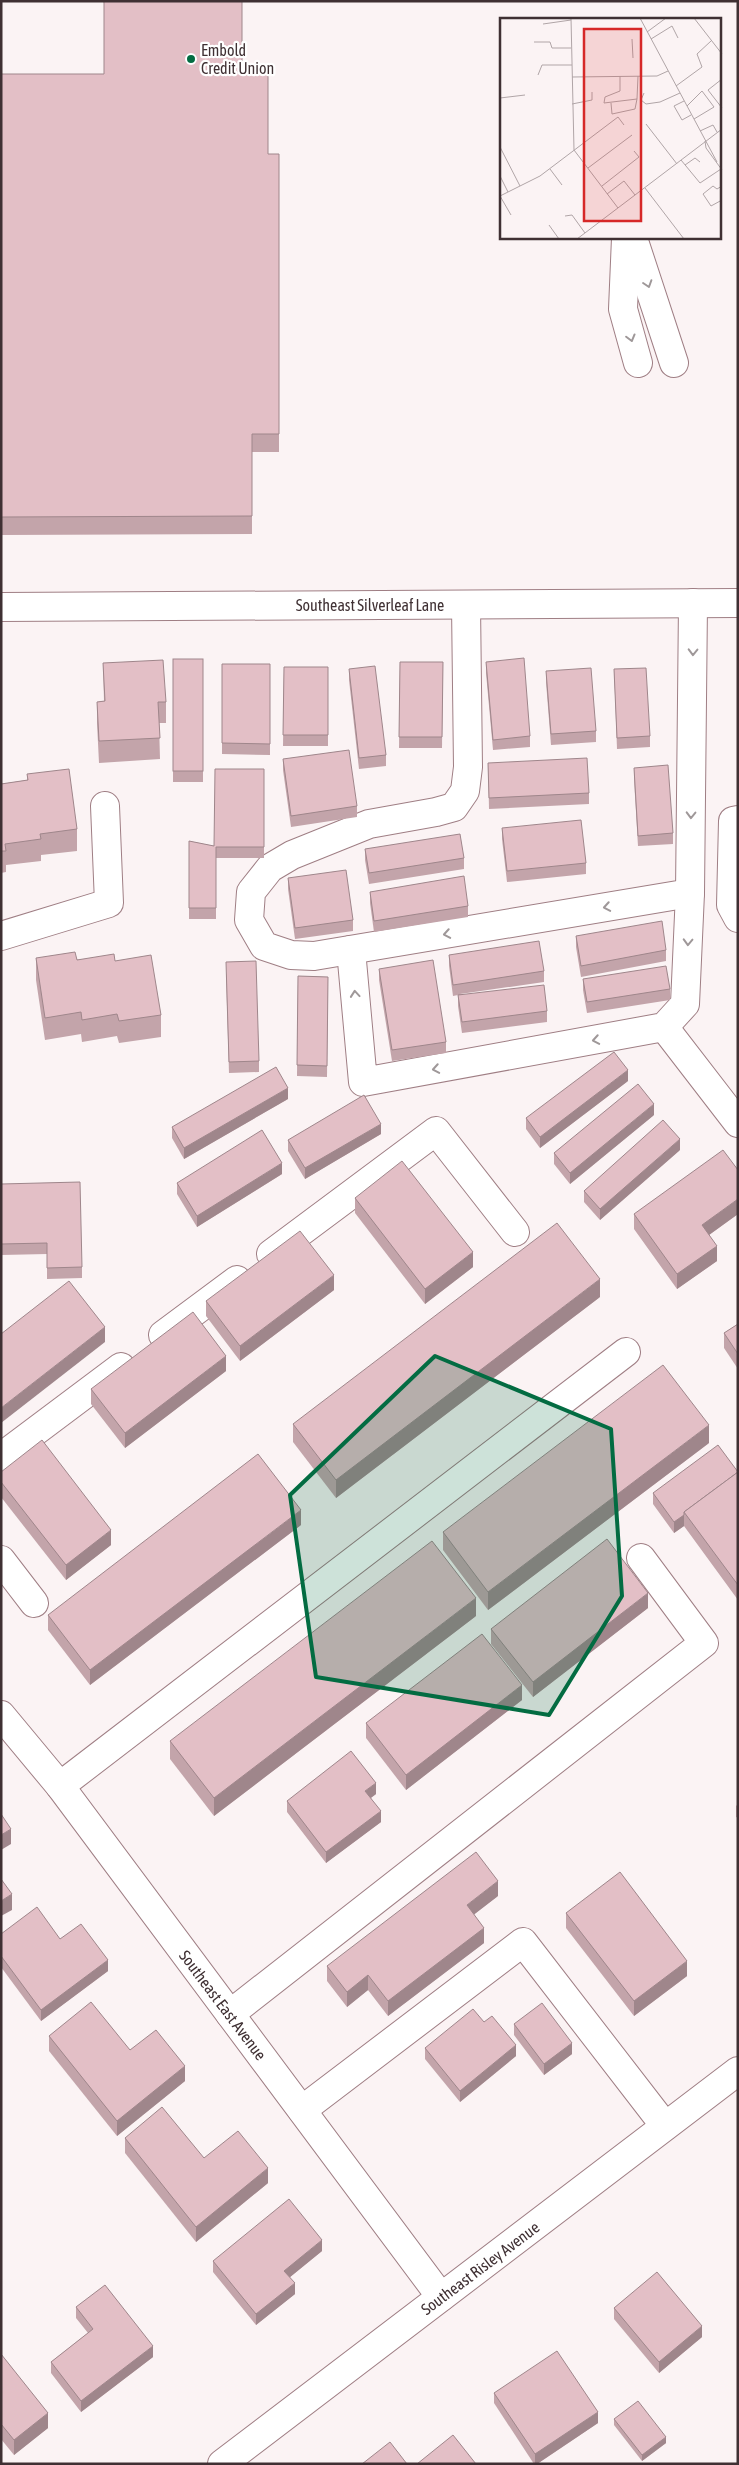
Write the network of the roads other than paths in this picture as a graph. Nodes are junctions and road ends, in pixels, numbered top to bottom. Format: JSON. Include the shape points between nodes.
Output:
{"nodes":[{"id":1,"x":626,"y":239,"type":"edge"},
{"id":2,"x":633,"y":239,"type":"edge"},
{"id":3,"x":638,"y":363,"type":"dead end"},
{"id":4,"x":674,"y":363,"type":"dead end"},
{"id":5,"x":693,"y":603,"type":"junction"},
{"id":6,"x":738,"y":603,"type":"edge"},
{"id":7,"x":466,"y":605,"type":"junction"},
{"id":8,"x":1,"y":607,"type":"edge"},
{"id":9,"x":104,"y":806,"type":"dead end"},
{"id":10,"x":738,"y":820,"type":"edge"},
{"id":11,"x":690,"y":893,"type":"junction"},
{"id":12,"x":738,"y":918,"type":"edge"},
{"id":13,"x":1,"y":936,"type":"edge"},
{"id":14,"x":352,"y":950,"type":"junction"},
{"id":15,"x":664,"y":1027,"type":"junction"},
{"id":16,"x":738,"y":1123,"type":"edge"},
{"id":17,"x":515,"y":1232,"type":"dead end"},
{"id":18,"x":626,"y":1352,"type":"dead end"},
{"id":19,"x":1,"y":1457,"type":"edge"},
{"id":20,"x":641,"y":1558,"type":"dead end"},
{"id":21,"x":1,"y":1560,"type":"edge"},
{"id":22,"x":34,"y":1602,"type":"dead end"},
{"id":23,"x":1,"y":1715,"type":"edge"},
{"id":24,"x":60,"y":1786,"type":"junction"},
{"id":25,"x":230,"y":2014,"type":"junction"},
{"id":26,"x":738,"y":2070,"type":"edge"},
{"id":27,"x":302,"y":2110,"type":"junction"},
{"id":28,"x":665,"y":2126,"type":"junction"},
{"id":29,"x":441,"y":2297,"type":"junction"},
{"id":30,"x":222,"y":2464,"type":"edge"}],
"edges":[{"from":1,"to":3,"type":"street","one_way":true,"via":[[623,309]]},
{"from":2,"to":4,"type":"street","one_way":true},
{"from":5,"to":6,"type":"street","name":"Southeast Silverleaf Lane"},
{"from":5,"to":7,"type":"street","name":"Southeast Silverleaf Lane"},
{"from":5,"to":11,"type":"street","one_way":true},
{"from":7,"to":8,"type":"street","name":"Southeast Silverleaf Lane"},
{"from":7,"to":14,"type":"street","via":[[468,767],[465,791],[454,807],[369,824],[324,841],[270,868],[251,892],[249,920],[264,946],[291,955],[306,956]]},
{"from":9,"to":13,"type":"street","via":[[108,903]]},
{"from":10,"to":12,"type":"street","via":[[733,820],[731,905]]},
{"from":11,"to":14,"type":"street","one_way":true},
{"from":11,"to":15,"type":"street","one_way":true,"via":[[685,1004]]},
{"from":15,"to":14,"type":"street","one_way":true,"via":[[364,1082]]},
{"from":15,"to":16,"type":"street"},
{"from":17,"to":19,"type":"street","via":[[436,1131]]},
{"from":18,"to":24,"type":"street"},
{"from":20,"to":25,"type":"street","via":[[704,1643]]},
{"from":21,"to":22,"type":"street"},
{"from":23,"to":24,"type":"street","name":"Southeast East Avenue"},
{"from":24,"to":25,"type":"street","name":"Southeast East Avenue"},
{"from":25,"to":27,"type":"street","name":"Southeast East Avenue"},
{"from":26,"to":28,"type":"street","name":"Southeast Risley Avenue"},
{"from":27,"to":28,"type":"street","via":[[523,1942]]},
{"from":27,"to":29,"type":"street","name":"Southeast East Avenue"},
{"from":28,"to":29,"type":"street","name":"Southeast Risley Avenue"},
{"from":29,"to":30,"type":"street","name":"Southeast Risley Avenue"}]}
